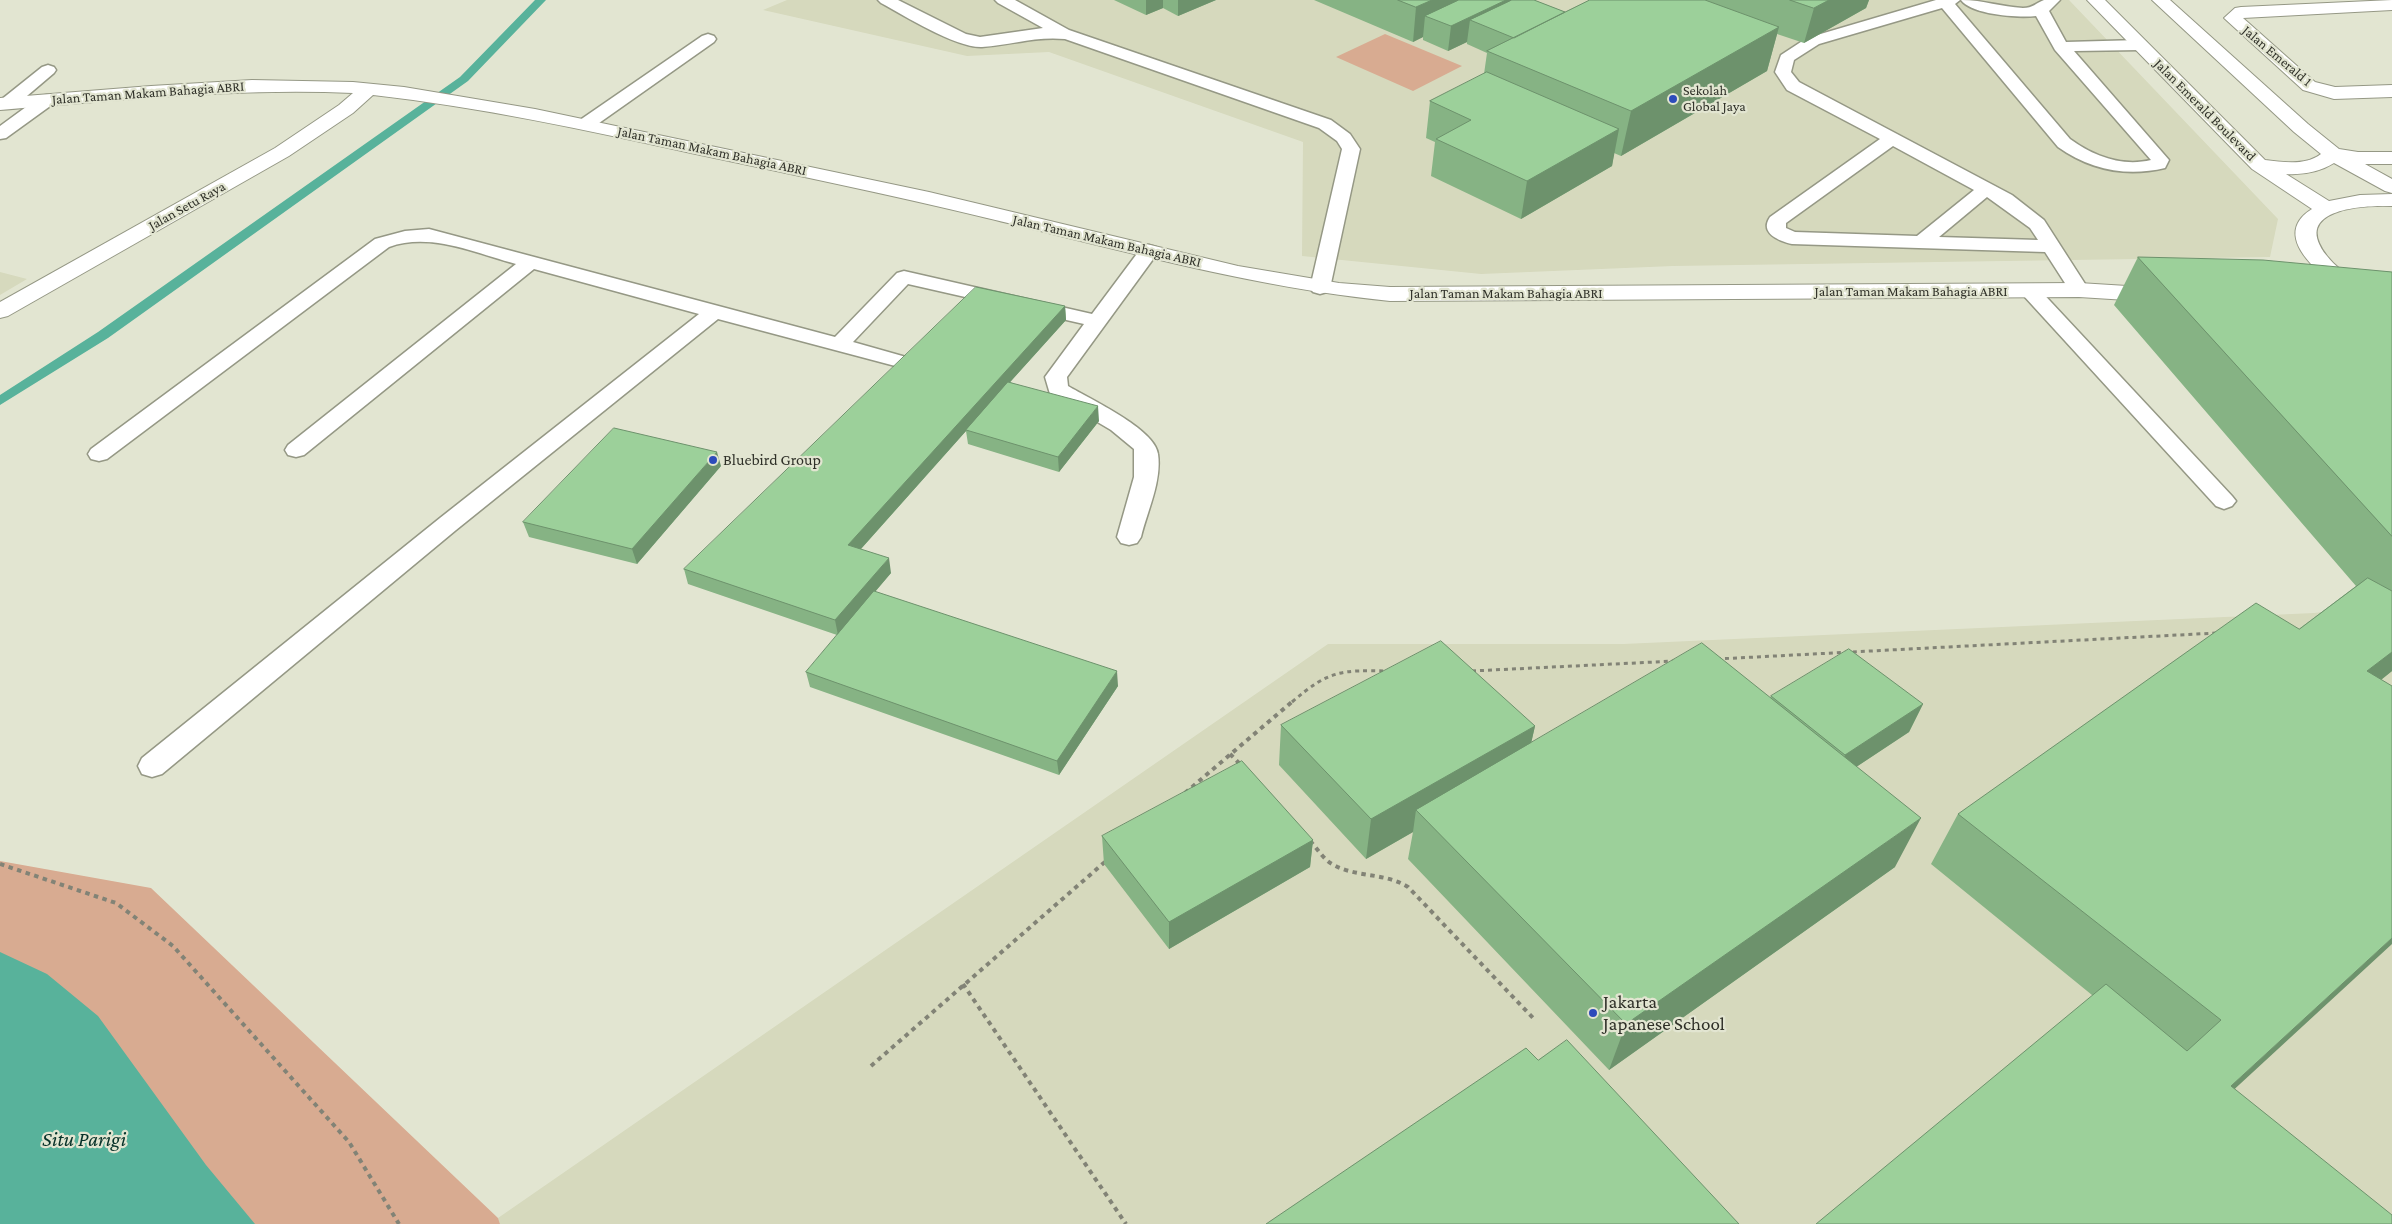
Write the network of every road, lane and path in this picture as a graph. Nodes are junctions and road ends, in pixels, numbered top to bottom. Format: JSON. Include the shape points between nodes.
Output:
{"nodes":[{"id":1,"x":886,"y":0,"type":"edge"},
{"id":2,"x":1002,"y":0,"type":"edge"},
{"id":3,"x":1969,"y":0,"type":"edge"},
{"id":4,"x":2095,"y":0,"type":"edge"},
{"id":5,"x":2160,"y":0,"type":"edge"},
{"id":6,"x":1948,"y":1,"type":"edge"},
{"id":7,"x":2320,"y":4,"type":"edge"},
{"id":8,"x":2046,"y":5,"type":"edge"},
{"id":9,"x":2392,"y":5,"type":"edge"},
{"id":10,"x":1068,"y":34,"type":"junction"},
{"id":11,"x":708,"y":39,"type":"dead end"},
{"id":12,"x":2140,"y":45,"type":"junction"},
{"id":13,"x":2061,"y":47,"type":"junction"},
{"id":14,"x":48,"y":70,"type":"dead end"},
{"id":15,"x":368,"y":90,"type":"junction"},
{"id":16,"x":2392,"y":91,"type":"edge"},
{"id":17,"x":47,"y":100,"type":"junction"},
{"id":18,"x":4,"y":104,"type":"edge"},
{"id":19,"x":586,"y":124,"type":"junction"},
{"id":20,"x":0,"y":134,"type":"edge"},
{"id":21,"x":1892,"y":139,"type":"junction"},
{"id":22,"x":2333,"y":154,"type":"junction"},
{"id":23,"x":2392,"y":158,"type":"edge"},
{"id":24,"x":2259,"y":165,"type":"junction"},
{"id":25,"x":2392,"y":187,"type":"edge"},
{"id":26,"x":1986,"y":189,"type":"junction"},
{"id":27,"x":2392,"y":200,"type":"edge"},
{"id":28,"x":2325,"y":208,"type":"junction"},
{"id":29,"x":1921,"y":242,"type":"junction"},
{"id":30,"x":2051,"y":246,"type":"junction"},
{"id":31,"x":1149,"y":251,"type":"junction"},
{"id":32,"x":532,"y":261,"type":"junction"},
{"id":33,"x":1320,"y":288,"type":"junction"},
{"id":34,"x":2079,"y":290,"type":"junction"},
{"id":35,"x":2030,"y":291,"type":"junction"},
{"id":36,"x":2175,"y":295,"type":"edge"},
{"id":37,"x":9,"y":302,"type":"edge"},
{"id":38,"x":2392,"y":307,"type":"edge"},
{"id":39,"x":0,"y":311,"type":"edge"},
{"id":40,"x":2352,"y":311,"type":"edge"},
{"id":41,"x":714,"y":312,"type":"junction"},
{"id":42,"x":2392,"y":315,"type":"edge"},
{"id":43,"x":1096,"y":321,"type":"junction"},
{"id":44,"x":839,"y":345,"type":"junction"},
{"id":45,"x":899,"y":361,"type":"edge"},
{"id":46,"x":296,"y":450,"type":"dead end"},
{"id":47,"x":99,"y":454,"type":"dead end"},
{"id":48,"x":2224,"y":501,"type":"dead end"},
{"id":49,"x":1129,"y":537,"type":"dead end"},
{"id":50,"x":2223,"y":632,"type":"edge"},
{"id":51,"x":1714,"y":659,"type":"edge"},
{"id":52,"x":1684,"y":660,"type":"edge"},
{"id":53,"x":1396,"y":671,"type":"edge"},
{"id":54,"x":1465,"y":672,"type":"edge"},
{"id":55,"x":1230,"y":754,"type":"junction"},
{"id":56,"x":152,"y":766,"type":"dead end"},
{"id":57,"x":1244,"y":768,"type":"edge"},
{"id":58,"x":1178,"y":798,"type":"edge"},
{"id":59,"x":1304,"y":834,"type":"edge"},
{"id":60,"x":1112,"y":856,"type":"edge"},
{"id":61,"x":0,"y":864,"type":"edge"},
{"id":62,"x":963,"y":984,"type":"junction"},
{"id":63,"x":1535,"y":1020,"type":"dead end"},
{"id":64,"x":871,"y":1066,"type":"dead end"},
{"id":65,"x":399,"y":1224,"type":"edge"},
{"id":66,"x":1126,"y":1224,"type":"edge"}],
"edges":[{"from":1,"to":10,"type":"lane","via":[[970,40],[996,41],[1047,32]]},
{"from":2,"to":10,"type":"lane"},
{"from":3,"to":8,"type":"lane","via":[[1984,7],[2015,13]]},
{"from":4,"to":12,"type":"main road","name":"Jalan Emerald Boulevard"},
{"from":5,"to":22,"type":"main road"},
{"from":6,"to":13,"type":"lane","via":[[2075,152],[2106,164],[2146,168],[2159,164],[2160,160],[2151,148]]},
{"from":6,"to":21,"type":"lane","via":[[1813,41],[1787,58],[1783,72],[1793,86]]},
{"from":7,"to":9,"type":"main road"},
{"from":7,"to":16,"type":"main road","name":"Jalan Emerald 1","via":[[2241,12],[2233,18],[2309,86],[2334,93]]},
{"from":8,"to":13,"type":"lane"},
{"from":10,"to":33,"type":"lane","via":[[1325,124],[1344,138],[1351,148]]},
{"from":11,"to":19,"type":"lane"},
{"from":12,"to":13,"type":"lane"},
{"from":12,"to":24,"type":"main road","name":"Jalan Emerald Boulevard"},
{"from":14,"to":18,"type":"lane"},
{"from":15,"to":17,"type":"main road","name":"Jalan Taman Makam Bahagia ABRI","via":[[286,86],[194,87]]},
{"from":15,"to":19,"type":"main road","name":"Jalan Taman Makam Bahagia ABRI"},
{"from":15,"to":37,"type":"main road","name":"Jalan Setu Raya","via":[[282,152]]},
{"from":17,"to":18,"type":"main road","name":"Jalan Taman Makam Bahagia ABRI"},
{"from":17,"to":20,"type":"lane"},
{"from":19,"to":31,"type":"main road","name":"Jalan Taman Makam Bahagia ABRI","via":[[972,208]]},
{"from":21,"to":26,"type":"lane"},
{"from":21,"to":29,"type":"lane","via":[[1777,221],[1777,231],[1792,238]]},
{"from":22,"to":23,"type":"main road"},
{"from":22,"to":24,"type":"main road","via":[[2321,163],[2299,168]]},
{"from":22,"to":25,"type":"main road"},
{"from":24,"to":28,"type":"main road","name":"Jalan Emerald Boulevard"},
{"from":26,"to":29,"type":"lane"},
{"from":26,"to":30,"type":"lane","via":[[2005,199],[2037,224]]},
{"from":27,"to":28,"type":"main road","via":[[2349,201]]},
{"from":28,"to":38,"type":"main road","via":[[2312,218],[2306,230],[2303,254],[2319,260],[2339,278]]},
{"from":29,"to":30,"type":"lane"},
{"from":30,"to":34,"type":"lane"},
{"from":31,"to":33,"type":"main road","name":"Jalan Taman Makam Bahagia ABRI"},
{"from":31,"to":43,"type":"lane"},
{"from":32,"to":41,"type":"lane"},
{"from":32,"to":46,"type":"lane"},
{"from":32,"to":47,"type":"lane","via":[[429,235],[395,238],[382,243]]},
{"from":33,"to":35,"type":"main road","name":"Jalan Taman Makam Bahagia ABRI","via":[[1390,294]]},
{"from":34,"to":35,"type":"main road","name":"Jalan Taman Makam Bahagia ABRI"},
{"from":34,"to":36,"type":"main road","name":"Jalan Taman Makam Bahagia ABRI"},
{"from":35,"to":48,"type":"lane"},
{"from":37,"to":39,"type":"main road","name":"Jalan Setu Raya"},
{"from":40,"to":42,"type":"main road"},
{"from":41,"to":44,"type":"lane"},
{"from":41,"to":56,"type":"lane","via":[[440,530]]},
{"from":43,"to":44,"type":"lane","via":[[904,277]]},
{"from":43,"to":49,"type":"lane","via":[[1056,377],[1058,389],[1146,447],[1148,462]]},
{"from":44,"to":45,"type":"lane"},
{"from":50,"to":51,"type":"path"},
{"from":52,"to":54,"type":"path"},
{"from":53,"to":55,"type":"path","via":[[1347,670],[1330,675],[1302,693]]},
{"from":55,"to":57,"type":"path"},
{"from":55,"to":58,"type":"path"},
{"from":59,"to":63,"type":"path","via":[[1331,864],[1396,878],[1408,887]]},
{"from":60,"to":62,"type":"path"},
{"from":61,"to":65,"type":"path","via":[[116,903],[173,946],[349,1142]]},
{"from":62,"to":64,"type":"path"},
{"from":62,"to":66,"type":"path"}]}
